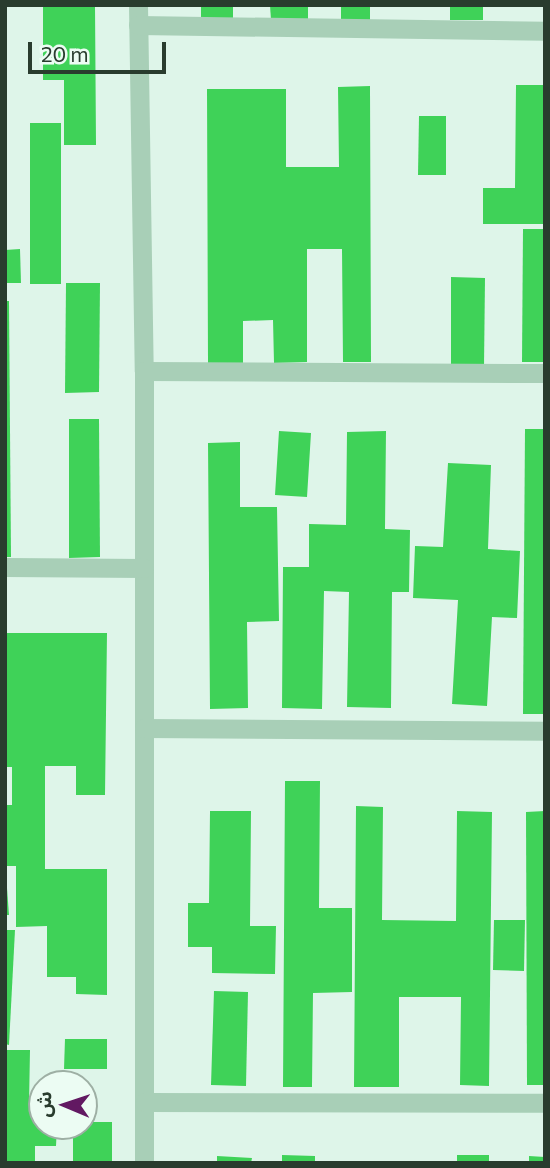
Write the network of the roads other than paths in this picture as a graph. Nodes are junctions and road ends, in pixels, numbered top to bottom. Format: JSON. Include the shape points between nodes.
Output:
{"nodes":[{"id":1,"x":138,"y":15,"type":"edge"},
{"id":2,"x":545,"y":31,"type":"edge"},
{"id":3,"x":144,"y":371,"type":"junction"},
{"id":4,"x":545,"y":373,"type":"edge"},
{"id":5,"x":5,"y":567,"type":"edge"},
{"id":6,"x":144,"y":568,"type":"junction"},
{"id":7,"x":144,"y":728,"type":"junction"},
{"id":8,"x":545,"y":732,"type":"edge"},
{"id":9,"x":145,"y":1102,"type":"junction"},
{"id":10,"x":545,"y":1103,"type":"edge"},
{"id":11,"x":144,"y":1163,"type":"edge"}],
"edges":[{"from":1,"to":2,"type":"street"},
{"from":1,"to":3,"type":"street"},
{"from":3,"to":4,"type":"street"},
{"from":3,"to":6,"type":"street"},
{"from":5,"to":6,"type":"street"},
{"from":6,"to":7,"type":"street"},
{"from":7,"to":8,"type":"street"},
{"from":7,"to":9,"type":"street"},
{"from":9,"to":10,"type":"street"},
{"from":9,"to":11,"type":"street"}]}
